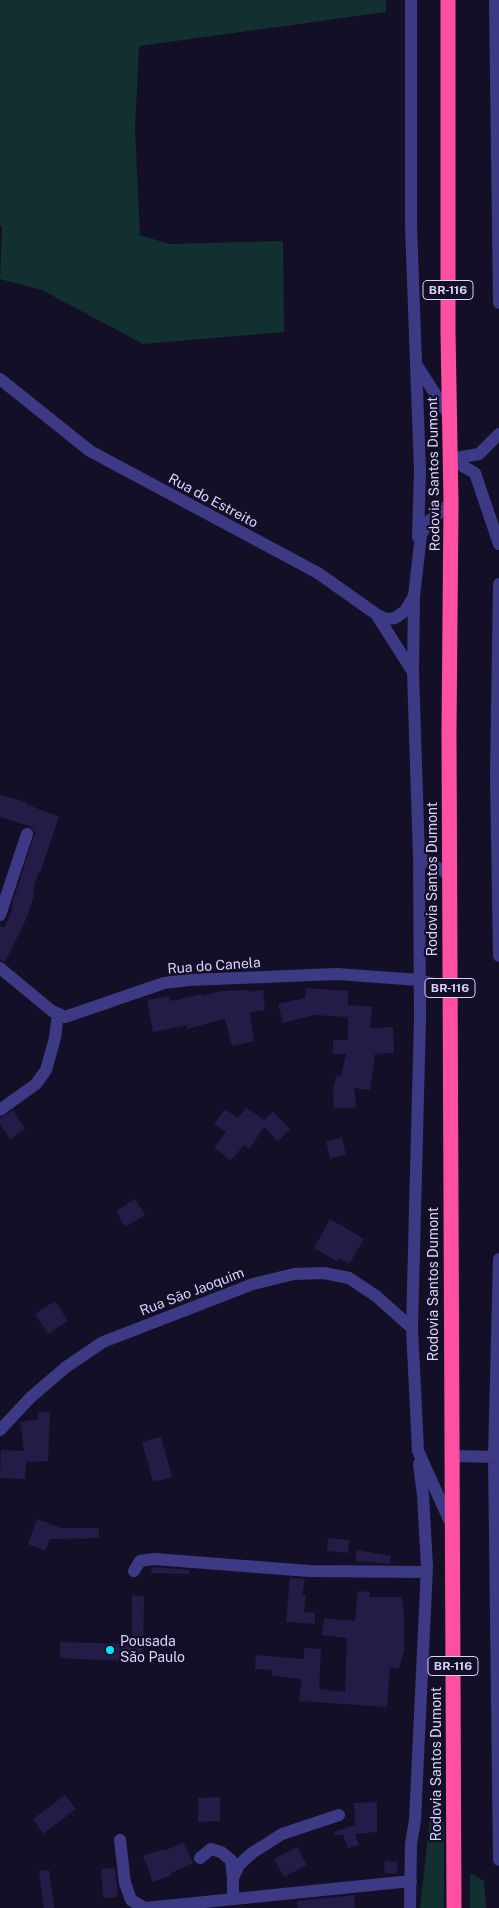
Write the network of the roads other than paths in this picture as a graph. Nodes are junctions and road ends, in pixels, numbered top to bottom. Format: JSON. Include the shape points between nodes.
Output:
{"nodes":[{"id":1,"x":412,"y":0,"type":"edge"},
{"id":2,"x":448,"y":0,"type":"edge"},
{"id":3,"x":495,"y":0,"type":"edge"},
{"id":4,"x":499,"y":303,"type":"edge"},
{"id":5,"x":416,"y":364,"type":"junction"},
{"id":6,"x":0,"y":379,"type":"edge"},
{"id":7,"x":450,"y":416,"type":"junction"},
{"id":8,"x":499,"y":434,"type":"edge"},
{"id":9,"x":450,"y":459,"type":"junction"},
{"id":10,"x":452,"y":503,"type":"junction"},
{"id":11,"x":499,"y":544,"type":"edge"},
{"id":12,"x":418,"y":545,"type":"junction"},
{"id":13,"x":499,"y":584,"type":"edge"},
{"id":14,"x":414,"y":596,"type":"junction"},
{"id":15,"x":376,"y":614,"type":"junction"},
{"id":16,"x":413,"y":672,"type":"junction"},
{"id":17,"x":27,"y":834,"type":"dead end"},
{"id":18,"x":419,"y":857,"type":"junction"},
{"id":19,"x":450,"y":875,"type":"junction"},
{"id":20,"x":0,"y":915,"type":"edge"},
{"id":21,"x":499,"y":956,"type":"edge"},
{"id":22,"x":0,"y":968,"type":"edge"},
{"id":23,"x":419,"y":980,"type":"junction"},
{"id":24,"x":450,"y":988,"type":"junction"},
{"id":25,"x":58,"y":1014,"type":"junction"},
{"id":26,"x":0,"y":1110,"type":"edge"},
{"id":27,"x":499,"y":1258,"type":"edge"},
{"id":28,"x":412,"y":1328,"type":"junction"},
{"id":29,"x":0,"y":1430,"type":"edge"},
{"id":30,"x":418,"y":1451,"type":"junction"},
{"id":31,"x":452,"y":1456,"type":"junction"},
{"id":32,"x":496,"y":1457,"type":"edge"},
{"id":33,"x":452,"y":1526,"type":"junction"},
{"id":34,"x":134,"y":1571,"type":"dead end"},
{"id":35,"x":426,"y":1572,"type":"junction"},
{"id":36,"x":498,"y":1768,"type":"edge"},
{"id":37,"x":339,"y":1815,"type":"dead end"},
{"id":38,"x":120,"y":1840,"type":"dead end"},
{"id":39,"x":200,"y":1858,"type":"dead end"},
{"id":40,"x":499,"y":1860,"type":"edge"},
{"id":41,"x":233,"y":1878,"type":"junction"},
{"id":42,"x":411,"y":1881,"type":"junction"},
{"id":43,"x":233,"y":1899,"type":"junction"},
{"id":44,"x":146,"y":1908,"type":"edge"},
{"id":45,"x":410,"y":1908,"type":"edge"},
{"id":46,"x":454,"y":1908,"type":"edge"}],
"edges":[{"from":1,"to":5,"type":"street","via":[[411,226]]},
{"from":2,"to":7,"type":"highway","name":"Rodovia Santos Dumont","number":"BR-116"},
{"from":3,"to":4,"type":"street"},
{"from":5,"to":7,"type":"street"},
{"from":5,"to":12,"type":"street","via":[[420,471]]},
{"from":6,"to":15,"type":"street","name":"Rua do Estreito","via":[[90,451],[318,573]]},
{"from":7,"to":9,"type":"highway","name":"Rodovia Santos Dumont","number":"BR-116"},
{"from":8,"to":9,"type":"street","via":[[480,454]]},
{"from":9,"to":10,"type":"highway","name":"Rodovia Santos Dumont","number":"BR-116"},
{"from":9,"to":11,"type":"street","via":[[475,473]]},
{"from":10,"to":12,"type":"street","via":[[428,522]]},
{"from":10,"to":19,"type":"highway","name":"Rodovia Santos Dumont","number":"BR-116"},
{"from":12,"to":14,"type":"street"},
{"from":13,"to":21,"type":"street","via":[[496,775]]},
{"from":14,"to":15,"type":"street","via":[[405,611],[395,618]]},
{"from":14,"to":16,"type":"street"},
{"from":15,"to":16,"type":"street"},
{"from":16,"to":18,"type":"street"},
{"from":17,"to":20,"type":"street"},
{"from":18,"to":19,"type":"street"},
{"from":18,"to":23,"type":"street"},
{"from":19,"to":24,"type":"highway","name":"Rodovia Santos Dumont","number":"BR-116"},
{"from":22,"to":25,"type":"street"},
{"from":23,"to":24,"type":"street","name":"Rua do Canela"},
{"from":23,"to":25,"type":"street","name":"Rua do Canela","via":[[337,974],[189,980],[164,983],[65,1017]]},
{"from":23,"to":28,"type":"street"},
{"from":24,"to":31,"type":"highway","name":"Rodovia Santos Dumont","number":"BR-116"},
{"from":25,"to":26,"type":"street","via":[[46,1070],[36,1084]]},
{"from":27,"to":32,"type":"street"},
{"from":28,"to":29,"type":"street","name":"Rua São Jaoquim","via":[[376,1296],[349,1278],[324,1273],[294,1274],[253,1284],[103,1342],[66,1367]]},
{"from":28,"to":30,"type":"street"},
{"from":30,"to":33,"type":"street"},
{"from":30,"to":35,"type":"street","via":[[424,1495]]},
{"from":31,"to":32,"type":"street"},
{"from":31,"to":33,"type":"highway","name":"Rodovia Santos Dumont","number":"BR-116"},
{"from":32,"to":36,"type":"street"},
{"from":33,"to":46,"type":"highway","name":"Rodovia Santos Dumont","number":"BR-116"},
{"from":34,"to":35,"type":"street","via":[[140,1561],[154,1559],[308,1571]]},
{"from":35,"to":42,"type":"street"},
{"from":36,"to":40,"type":"street"},
{"from":37,"to":41,"type":"street","via":[[282,1834],[239,1865]]},
{"from":38,"to":44,"type":"street","via":[[125,1883],[131,1900]]},
{"from":39,"to":41,"type":"street","via":[[211,1850],[221,1852],[230,1860]]},
{"from":41,"to":43,"type":"street"},
{"from":42,"to":43,"type":"street"},
{"from":42,"to":45,"type":"street"},
{"from":43,"to":44,"type":"street"}]}
